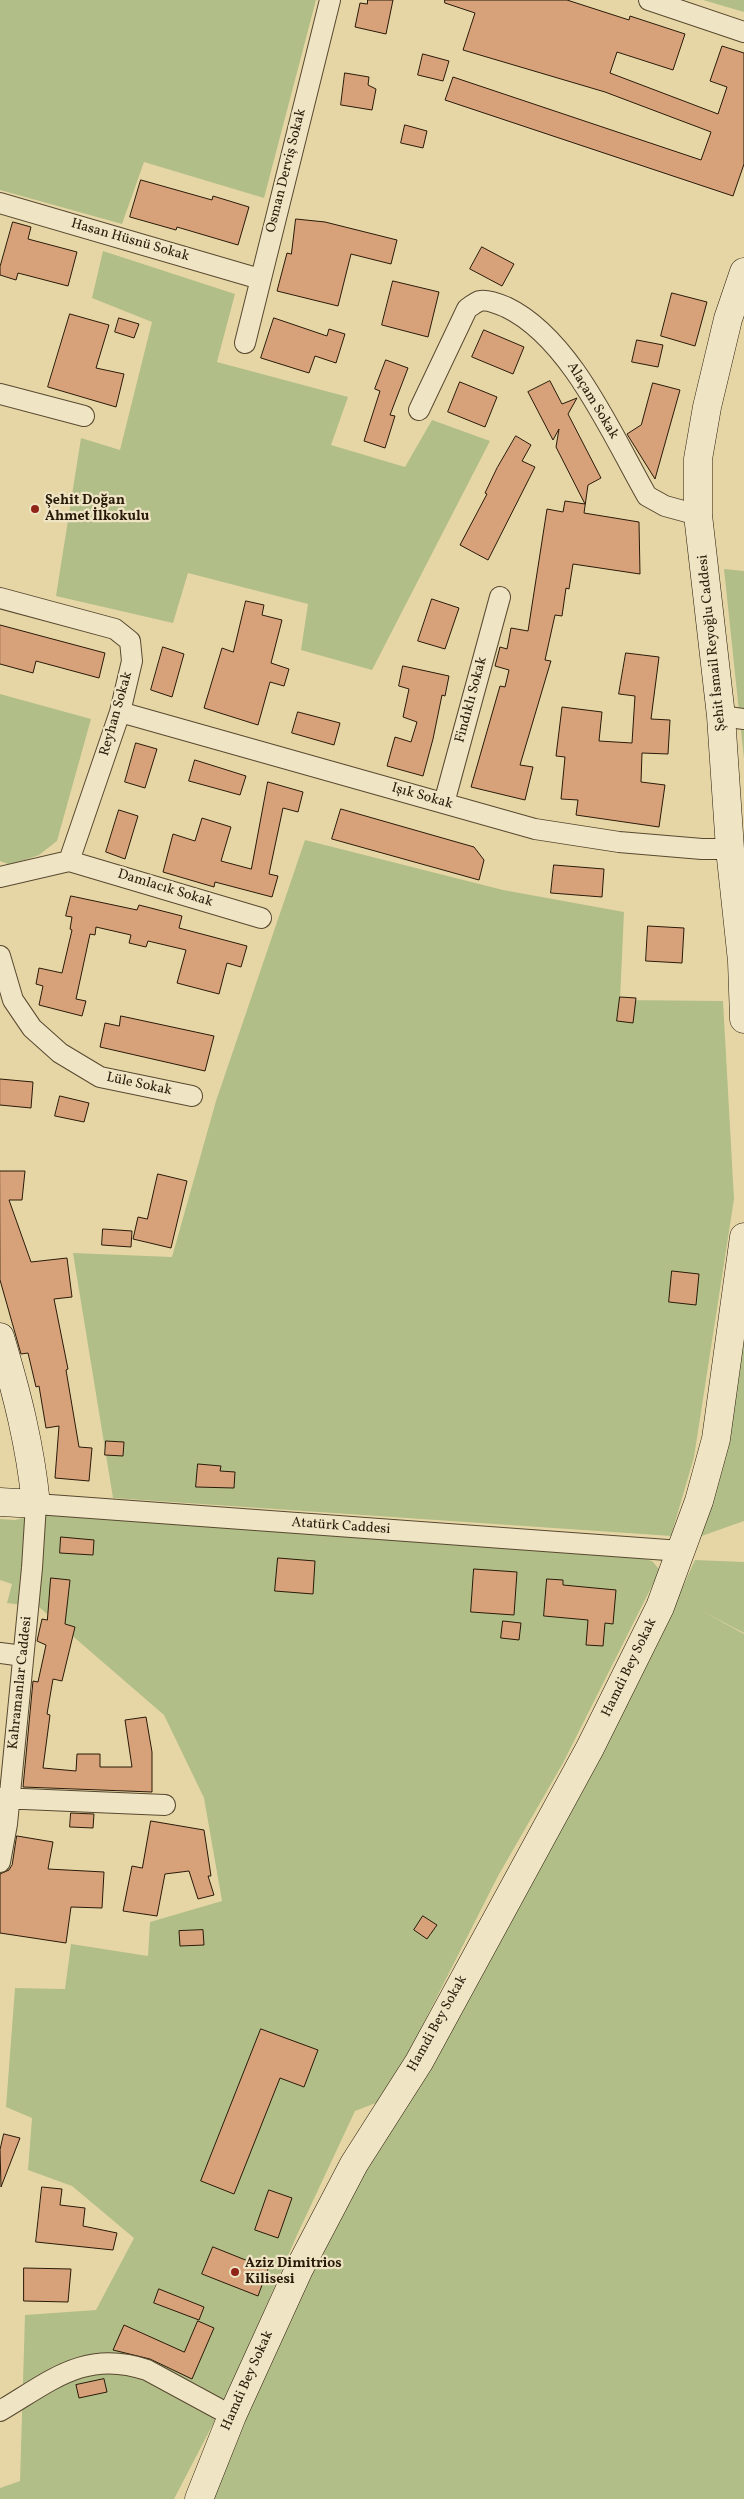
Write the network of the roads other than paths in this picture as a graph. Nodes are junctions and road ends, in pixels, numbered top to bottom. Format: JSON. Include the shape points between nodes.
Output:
{"nodes":[{"id":1,"x":330,"y":0,"type":"edge"},
{"id":2,"x":648,"y":0,"type":"edge"},
{"id":3,"x":744,"y":32,"type":"edge"},
{"id":4,"x":0,"y":203,"type":"edge"},
{"id":5,"x":744,"y":272,"type":"edge"},
{"id":6,"x":260,"y":279,"type":"junction"},
{"id":7,"x":245,"y":343,"type":"dead end"},
{"id":8,"x":0,"y":394,"type":"edge"},
{"id":9,"x":419,"y":410,"type":"dead end"},
{"id":10,"x":84,"y":416,"type":"dead end"},
{"id":11,"x":698,"y":515,"type":"junction"},
{"id":12,"x":500,"y":597,"type":"dead end"},
{"id":13,"x":0,"y":598,"type":"edge"},
{"id":14,"x":120,"y":712,"type":"junction"},
{"id":15,"x":733,"y":718,"type":"edge"},
{"id":16,"x":444,"y":803,"type":"junction"},
{"id":17,"x":730,"y":849,"type":"junction"},
{"id":18,"x":69,"y":861,"type":"junction"},
{"id":19,"x":0,"y":876,"type":"edge"},
{"id":20,"x":261,"y":918,"type":"dead end"},
{"id":21,"x":0,"y":956,"type":"edge"},
{"id":22,"x":743,"y":961,"type":"edge"},
{"id":23,"x":744,"y":1018,"type":"edge"},
{"id":24,"x":192,"y":1096,"type":"dead end"},
{"id":25,"x":744,"y":1237,"type":"edge"},
{"id":26,"x":0,"y":1337,"type":"edge"},
{"id":27,"x":0,"y":1502,"type":"edge"},
{"id":28,"x":36,"y":1504,"type":"junction"},
{"id":29,"x":681,"y":1551,"type":"junction"},
{"id":30,"x":0,"y":1653,"type":"edge"},
{"id":31,"x":23,"y":1656,"type":"junction"},
{"id":32,"x":4,"y":1799,"type":"edge"},
{"id":33,"x":166,"y":1805,"type":"dead end"},
{"id":34,"x":0,"y":1862,"type":"edge"},
{"id":35,"x":0,"y":2411,"type":"edge"},
{"id":36,"x":232,"y":2416,"type":"junction"},
{"id":37,"x":198,"y":2499,"type":"edge"}],
"edges":[{"from":1,"to":6,"type":"street","name":"Osman Derviş Sokak"},
{"from":2,"to":3,"type":"street"},
{"from":4,"to":6,"type":"street","name":"Hasan Hüsnü Sokak"},
{"from":5,"to":11,"type":"street","name":"Şehit İsmail Reyoğlu Caddesi","via":[[728,319],[708,407],[698,460]]},
{"from":6,"to":7,"type":"street","name":"Osman Derviş Sokak"},
{"from":8,"to":10,"type":"street"},
{"from":9,"to":11,"type":"street","name":"Alaçam Sokak","via":[[467,309],[481,301],[498,303],[537,326],[573,366],[647,496],[665,506]]},
{"from":11,"to":15,"type":"street","name":"Şehit İsmail Reyoğlu Caddesi"},
{"from":12,"to":16,"type":"street","name":"Findıklı Sokak"},
{"from":13,"to":14,"type":"street","name":"Reyhan Sokak","via":[[115,629],[130,641],[132,661]]},
{"from":14,"to":16,"type":"street","name":"Işık Sokak"},
{"from":14,"to":18,"type":"street","name":"Reyhan Sokak"},
{"from":15,"to":17,"type":"street","name":"Şehit İsmail Reyoğlu Caddesi"},
{"from":16,"to":17,"type":"street","name":"Işık Sokak","via":[[535,829],[619,842]]},
{"from":17,"to":22,"type":"street","name":"Şehit İsmail Reyoğlu Caddesi"},
{"from":18,"to":19,"type":"street"},
{"from":18,"to":20,"type":"street","name":"Damlacık Sokak"},
{"from":21,"to":24,"type":"street","name":"Lüle Sokak","via":[[13,1000],[32,1028],[60,1053],[100,1077]]},
{"from":22,"to":23,"type":"street","name":"Şehit İsmail Reyoğlu Caddesi"},
{"from":25,"to":29,"type":"street","via":[[716,1439]]},
{"from":26,"to":28,"type":"street","via":[[32,1458]]},
{"from":27,"to":28,"type":"street","name":"Atatürk Caddesi"},
{"from":28,"to":29,"type":"street","name":"Atatürk Caddesi"},
{"from":28,"to":31,"type":"street","name":"Kahramanlar Caddesi"},
{"from":29,"to":36,"type":"street","name":"Hamdi Bey Sokak","via":[[660,1607],[590,1748],[419,2062],[354,2164],[292,2283]]},
{"from":30,"to":31,"type":"street"},
{"from":31,"to":32,"type":"street","name":"Kahramanlar Caddesi"},
{"from":32,"to":33,"type":"street"},
{"from":32,"to":34,"type":"street","name":"Kahramanlar Caddesi"},
{"from":35,"to":36,"type":"street","via":[[54,2377],[96,2363],[118,2362],[147,2370]]},
{"from":36,"to":37,"type":"street","name":"Hamdi Bey Sokak"}]}
